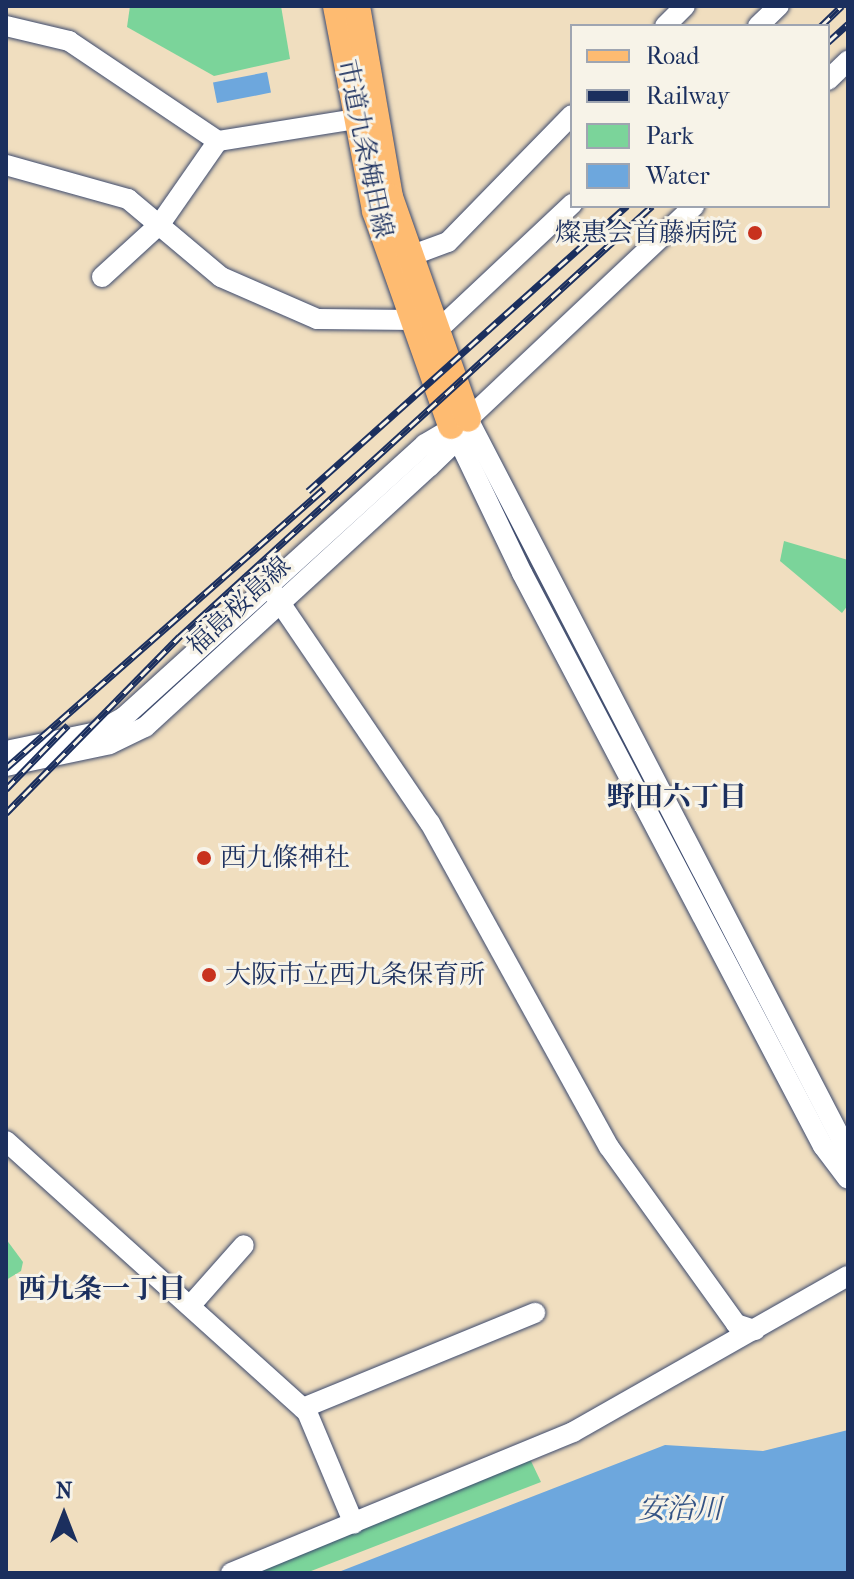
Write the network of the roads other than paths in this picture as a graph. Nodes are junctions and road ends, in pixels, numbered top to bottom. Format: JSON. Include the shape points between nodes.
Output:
{"nodes":[{"id":1,"x":336,"y":6,"type":"edge"},
{"id":2,"x":357,"y":6,"type":"edge"},
{"id":3,"x":779,"y":6,"type":"edge"},
{"id":4,"x":683,"y":7,"type":"edge"},
{"id":5,"x":667,"y":24,"type":"edge"},
{"id":6,"x":760,"y":24,"type":"edge"},
{"id":7,"x":6,"y":26,"type":"edge"},
{"id":8,"x":848,"y":61,"type":"edge"},
{"id":9,"x":830,"y":78,"type":"edge"},
{"id":10,"x":570,"y":117,"type":"edge"},
{"id":11,"x":356,"y":119,"type":"junction"},
{"id":12,"x":218,"y":141,"type":"junction"},
{"id":13,"x":6,"y":165,"type":"edge"},
{"id":14,"x":570,"y":206,"type":"edge"},
{"id":15,"x":692,"y":208,"type":"edge"},
{"id":16,"x":160,"y":224,"type":"junction"},
{"id":17,"x":410,"y":256,"type":"junction"},
{"id":18,"x":102,"y":277,"type":"dead end"},
{"id":19,"x":427,"y":324,"type":"junction"},
{"id":20,"x":459,"y":428,"type":"junction"},
{"id":21,"x":275,"y":595,"type":"junction"},
{"id":22,"x":6,"y":751,"type":"edge"},
{"id":23,"x":6,"y":766,"type":"edge"},
{"id":24,"x":6,"y":1141,"type":"edge"},
{"id":25,"x":848,"y":1152,"type":"edge"},
{"id":26,"x":848,"y":1179,"type":"edge"},
{"id":27,"x":244,"y":1245,"type":"dead end"},
{"id":28,"x":848,"y":1276,"type":"edge"},
{"id":29,"x":190,"y":1306,"type":"junction"},
{"id":30,"x":535,"y":1313,"type":"dead end"},
{"id":31,"x":755,"y":1330,"type":"junction"},
{"id":32,"x":303,"y":1408,"type":"junction"},
{"id":33,"x":354,"y":1524,"type":"junction"},
{"id":34,"x":231,"y":1573,"type":"edge"}],
"edges":[{"from":1,"to":11,"type":"main road","name":"市道九条梅田線"},
{"from":2,"to":17,"type":"main road","name":"市道九条梅田線","via":[[390,197]]},
{"from":3,"to":6,"type":"street"},
{"from":4,"to":5,"type":"street"},
{"from":7,"to":12,"type":"street","via":[[69,41]]},
{"from":8,"to":9,"type":"street"},
{"from":10,"to":17,"type":"street","via":[[448,242]]},
{"from":11,"to":12,"type":"street"},
{"from":11,"to":19,"type":"main road","name":"市道九条梅田線","via":[[375,211]]},
{"from":12,"to":16,"type":"street"},
{"from":13,"to":16,"type":"street","via":[[107,191],[143,208]]},
{"from":14,"to":19,"type":"street"},
{"from":15,"to":20,"type":"street","name":"福島桜島線"},
{"from":16,"to":18,"type":"street"},
{"from":16,"to":19,"type":"street","via":[[221,277],[317,319]]},
{"from":17,"to":19,"type":"main road","name":"市道九条梅田線"},
{"from":19,"to":20,"type":"main road","name":"市道九条梅田線"},
{"from":20,"to":21,"type":"street","name":"福島桜島線"},
{"from":20,"to":25,"type":"street"},
{"from":20,"to":26,"type":"street","via":[[533,593],[815,1132]]},
{"from":21,"to":22,"type":"street","name":"福島桜島線","via":[[111,725]]},
{"from":21,"to":23,"type":"street","name":"福島桜島線","via":[[138,731],[93,749]]},
{"from":21,"to":31,"type":"street","via":[[430,823],[609,1147],[736,1324]]},
{"from":24,"to":29,"type":"street"},
{"from":27,"to":29,"type":"street"},
{"from":28,"to":31,"type":"street"},
{"from":29,"to":32,"type":"street"},
{"from":30,"to":32,"type":"street"},
{"from":31,"to":33,"type":"street","via":[[573,1432]]},
{"from":32,"to":33,"type":"street"},
{"from":33,"to":34,"type":"street"}]}
